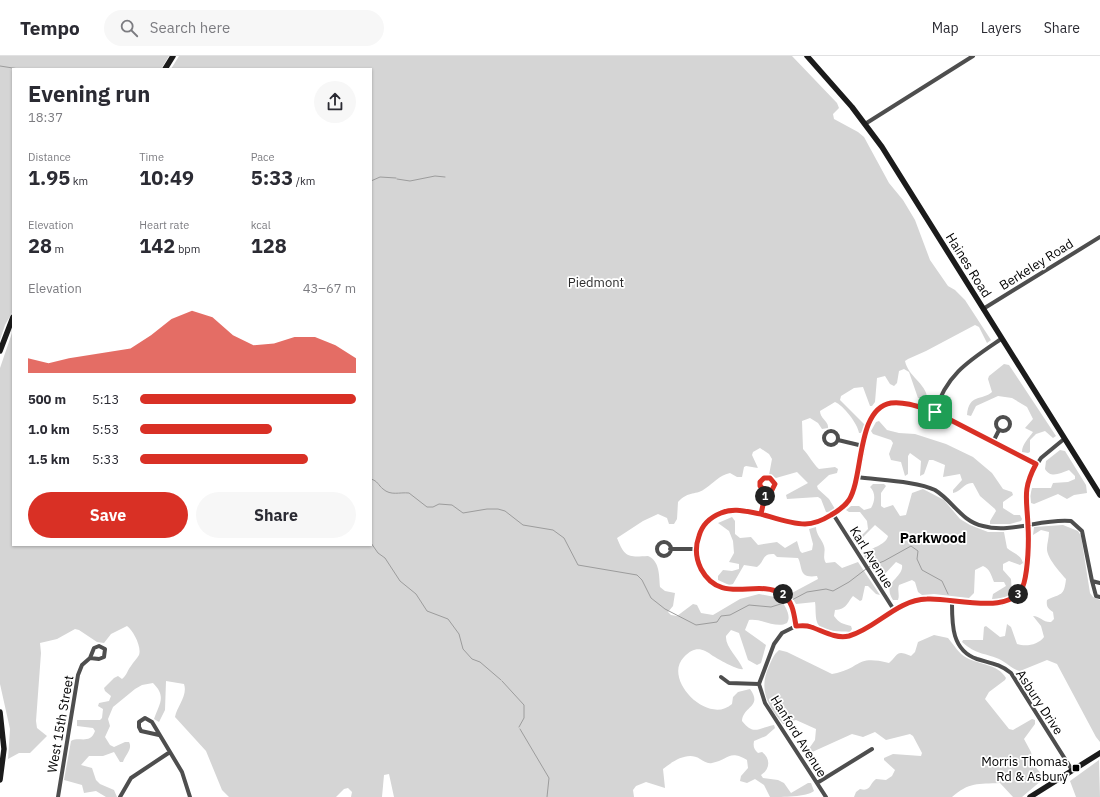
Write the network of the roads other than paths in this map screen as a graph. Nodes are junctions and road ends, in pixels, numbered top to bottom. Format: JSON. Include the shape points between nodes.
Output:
{"nodes":[{"id":1,"x":173,"y":56,"type":"edge"},
{"id":2,"x":807,"y":56,"type":"edge"},
{"id":3,"x":973,"y":56,"type":"edge"},
{"id":4,"x":166,"y":68,"type":"edge"},
{"id":5,"x":865,"y":124,"type":"junction"},
{"id":6,"x":1100,"y":237,"type":"edge"},
{"id":7,"x":983,"y":309,"type":"junction"},
{"id":8,"x":12,"y":320,"type":"edge"},
{"id":9,"x":1001,"y":339,"type":"junction"},
{"id":10,"x":0,"y":350,"type":"edge"},
{"id":11,"x":935,"y":412,"type":"junction"},
{"id":12,"x":999,"y":430,"type":"dead end"},
{"id":13,"x":1064,"y":439,"type":"junction"},
{"id":14,"x":838,"y":440,"type":"dead end"},
{"id":15,"x":993,"y":442,"type":"junction"},
{"id":16,"x":863,"y":446,"type":"junction"},
{"id":17,"x":1036,"y":464,"type":"junction"},
{"id":18,"x":857,"y":477,"type":"junction"},
{"id":19,"x":766,"y":491,"type":"dead end"},
{"id":20,"x":1100,"y":495,"type":"edge"},
{"id":21,"x":761,"y":514,"type":"junction"},
{"id":22,"x":833,"y":514,"type":"junction"},
{"id":23,"x":1028,"y":524,"type":"junction"},
{"id":24,"x":670,"y":549,"type":"dead end"},
{"id":25,"x":696,"y":549,"type":"junction"},
{"id":26,"x":1092,"y":581,"type":"junction"},
{"id":27,"x":1100,"y":583,"type":"edge"},
{"id":28,"x":1100,"y":597,"type":"edge"},
{"id":29,"x":952,"y":600,"type":"junction"},
{"id":30,"x":894,"y":610,"type":"junction"},
{"id":31,"x":796,"y":626,"type":"junction"},
{"id":32,"x":90,"y":658,"type":"dead end"},
{"id":33,"x":721,"y":677,"type":"dead end"},
{"id":34,"x":759,"y":684,"type":"junction"},
{"id":35,"x":0,"y":712,"type":"edge"},
{"id":36,"x":159,"y":735,"type":"junction"},
{"id":37,"x":872,"y":749,"type":"dead end"},
{"id":38,"x":170,"y":752,"type":"junction"},
{"id":39,"x":1100,"y":753,"type":"edge"},
{"id":40,"x":1072,"y":770,"type":"junction"},
{"id":41,"x":0,"y":780,"type":"edge"},
{"id":42,"x":817,"y":783,"type":"junction"},
{"id":43,"x":58,"y":797,"type":"edge"},
{"id":44,"x":120,"y":797,"type":"edge"},
{"id":45,"x":190,"y":797,"type":"edge"},
{"id":46,"x":826,"y":797,"type":"edge"},
{"id":47,"x":1030,"y":797,"type":"edge"}],
"edges":[{"from":1,"to":4,"type":"main road"},
{"from":2,"to":5,"type":"main road","name":"Haines Road"},
{"from":3,"to":5,"type":"street"},
{"from":5,"to":7,"type":"main road","name":"Haines Road"},
{"from":6,"to":7,"type":"street","name":"Berkeley Road"},
{"from":7,"to":9,"type":"main road","name":"Haines Road"},
{"from":8,"to":10,"type":"main road"},
{"from":9,"to":11,"type":"street","via":[[971,359],[953,376]]},
{"from":9,"to":13,"type":"main road","name":"Haines Road"},
{"from":11,"to":15,"type":"street"},
{"from":11,"to":16,"type":"street","via":[[904,404],[890,403],[883,406],[872,416]]},
{"from":12,"to":15,"type":"street"},
{"from":13,"to":17,"type":"street"},
{"from":13,"to":20,"type":"main road","name":"Haines Road"},
{"from":14,"to":16,"type":"street"},
{"from":15,"to":17,"type":"street"},
{"from":16,"to":18,"type":"street"},
{"from":17,"to":23,"type":"street","via":[[1026,494]]},
{"from":18,"to":22,"type":"street","via":[[850,499]]},
{"from":18,"to":23,"type":"street","via":[[926,487],[941,494],[963,517],[981,526],[991,528]]},
{"from":19,"to":21,"type":"street"},
{"from":21,"to":22,"type":"street","via":[[806,524]]},
{"from":21,"to":25,"type":"street","via":[[732,510],[718,514],[703,528]]},
{"from":22,"to":30,"type":"street","name":"Karl Avenue"},
{"from":23,"to":26,"type":"street","via":[[1065,520],[1076,524],[1082,530],[1085,539]]},
{"from":23,"to":29,"type":"street","via":[[1024,584],[1019,593],[1011,600],[1000,604]]},
{"from":24,"to":25,"type":"street"},
{"from":25,"to":31,"type":"street","via":[[702,571],[718,586],[734,590],[771,590],[784,595],[792,604]]},
{"from":26,"to":27,"type":"street"},
{"from":26,"to":28,"type":"street","via":[[1096,596]]},
{"from":29,"to":30,"type":"street","via":[[927,599],[910,602]]},
{"from":29,"to":40,"type":"street","name":"Asbury Drive","via":[[954,635],[959,646],[966,653],[1003,667],[1011,673]]},
{"from":30,"to":31,"type":"street","via":[[848,636],[836,636],[809,626]]},
{"from":31,"to":34,"type":"street","name":"Hanford Avenue","via":[[782,633],[774,644]]},
{"from":32,"to":43,"type":"street","name":"West 15th Street","via":[[82,665],[78,675]]},
{"from":33,"to":34,"type":"street","via":[[729,683]]},
{"from":34,"to":42,"type":"street","name":"Hanford Avenue","via":[[765,703]]},
{"from":35,"to":41,"type":"main road","via":[[4,749]]},
{"from":36,"to":36,"type":"street","via":[[150,720],[145,718],[139,722],[141,731]]},
{"from":36,"to":38,"type":"street"},
{"from":37,"to":42,"type":"street"},
{"from":38,"to":44,"type":"street","via":[[131,778]]},
{"from":38,"to":45,"type":"street","via":[[182,772]]},
{"from":39,"to":40,"type":"main road"},
{"from":40,"to":47,"type":"main road"},
{"from":42,"to":46,"type":"street","name":"Hanford Avenue"}]}
